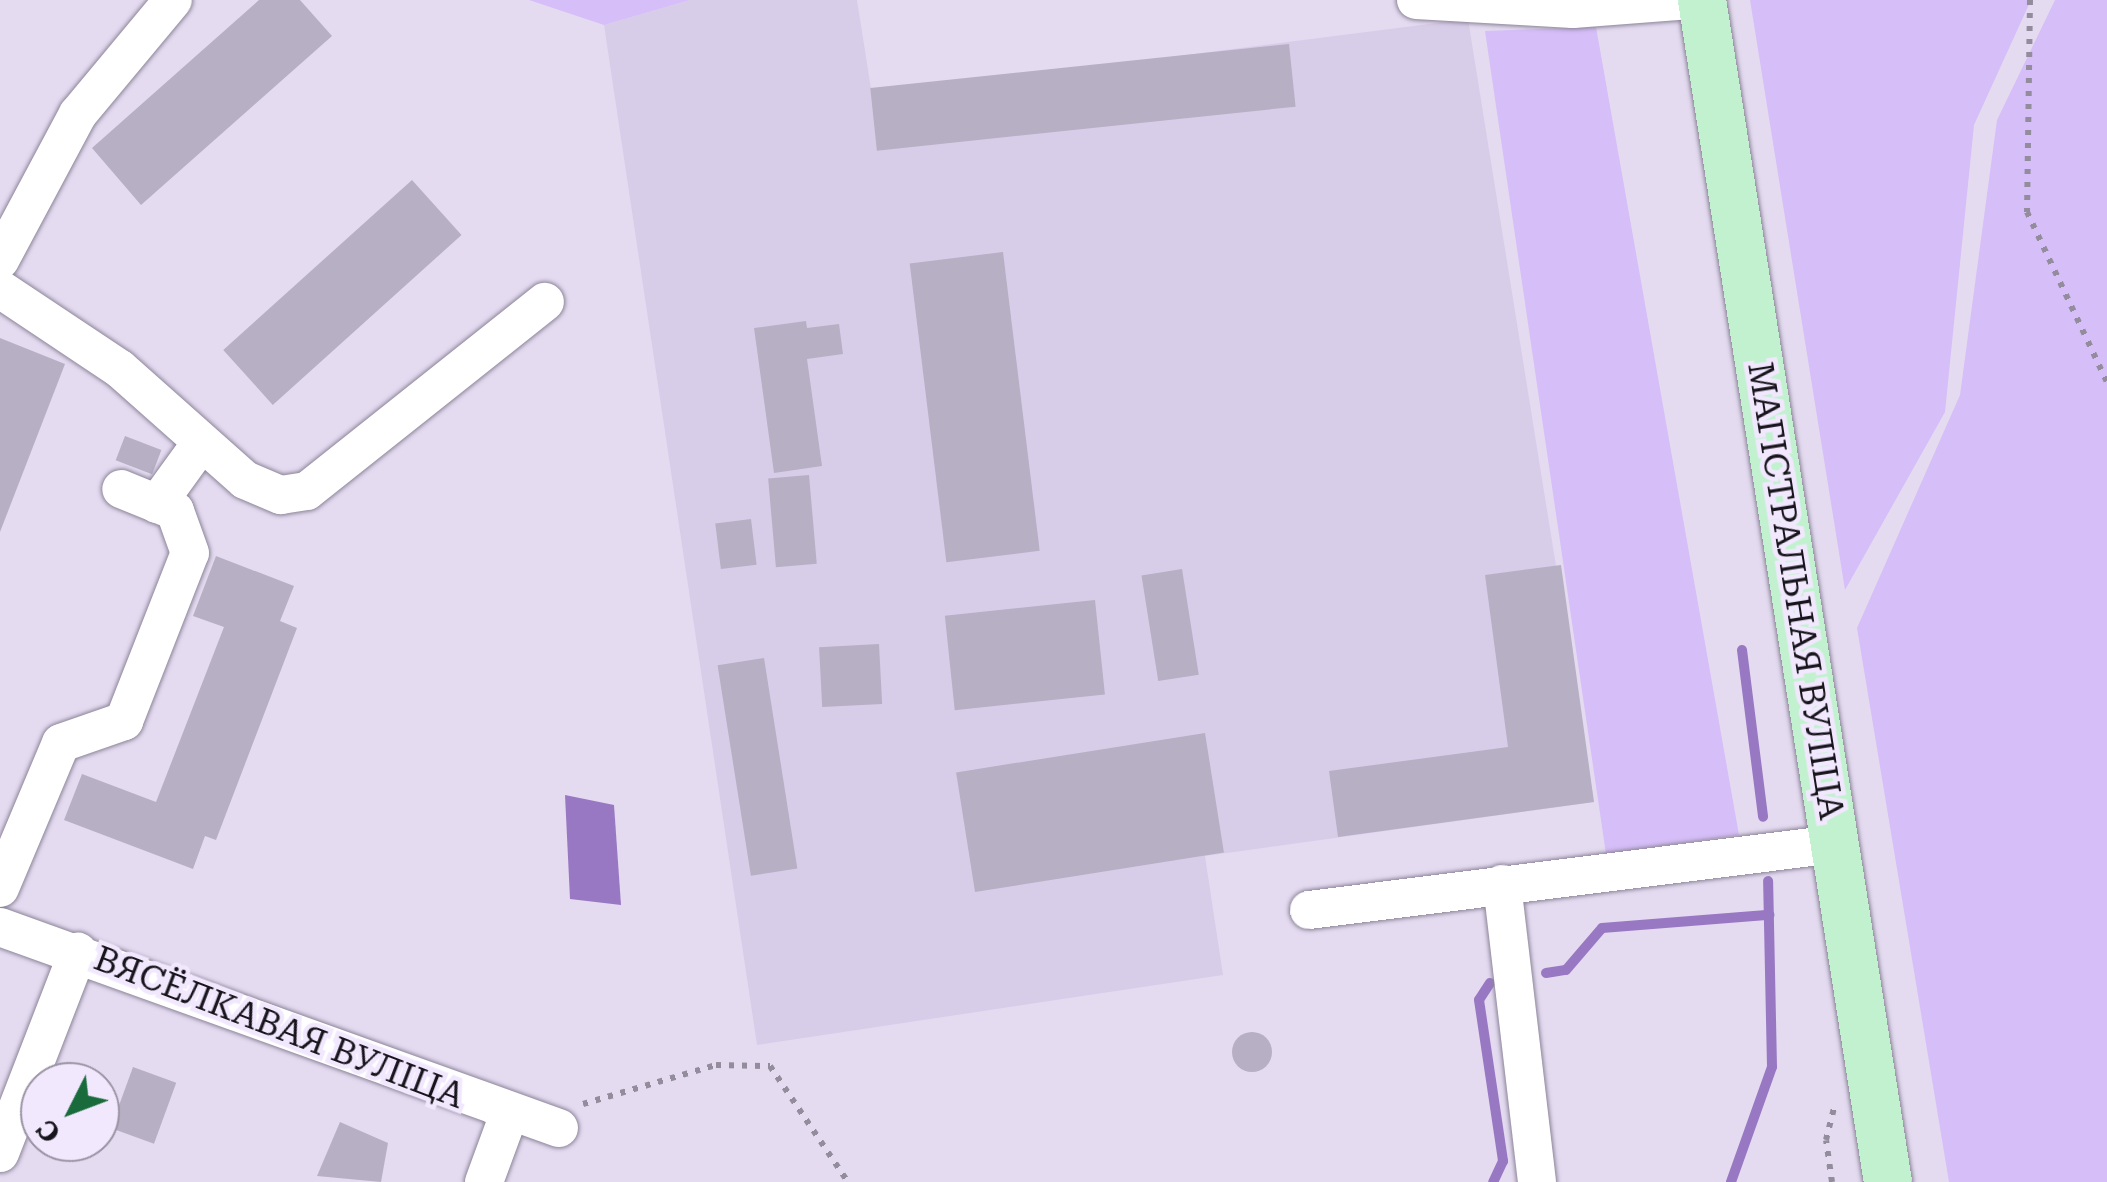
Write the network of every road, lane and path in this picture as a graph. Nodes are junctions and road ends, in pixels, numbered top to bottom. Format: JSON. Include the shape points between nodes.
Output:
{"nodes":[{"id":1,"x":173,"y":0,"type":"edge"},
{"id":2,"x":1416,"y":0,"type":"edge"},
{"id":3,"x":1694,"y":0,"type":"edge"},
{"id":4,"x":1702,"y":0,"type":"edge"},
{"id":5,"x":2030,"y":0,"type":"edge"},
{"id":6,"x":0,"y":260,"type":"edge"},
{"id":7,"x":0,"y":288,"type":"edge"},
{"id":8,"x":546,"y":302,"type":"dead end"},
{"id":9,"x":2107,"y":382,"type":"edge"},
{"id":10,"x":198,"y":446,"type":"junction"},
{"id":11,"x":121,"y":489,"type":"dead end"},
{"id":12,"x":156,"y":504,"type":"junction"},
{"id":13,"x":1834,"y":844,"type":"junction"},
{"id":14,"x":1502,"y":884,"type":"junction"},
{"id":15,"x":0,"y":888,"type":"edge"},
{"id":16,"x":1310,"y":910,"type":"dead end"},
{"id":17,"x":0,"y":927,"type":"edge"},
{"id":18,"x":78,"y":952,"type":"junction"},
{"id":19,"x":532,"y":1121,"type":"junction"},
{"id":20,"x":0,"y":1154,"type":"edge"},
{"id":21,"x":484,"y":1182,"type":"edge"},
{"id":22,"x":848,"y":1182,"type":"edge"},
{"id":23,"x":1538,"y":1182,"type":"edge"},
{"id":24,"x":1888,"y":1182,"type":"edge"}],
"edges":[{"from":1,"to":6,"type":"street","via":[[78,114]]},
{"from":2,"to":3,"type":"street","via":[[1574,9]]},
{"from":4,"to":13,"type":"main road","name":"МАГІСТРАЛЬНАЯ ВУЛІЦА"},
{"from":5,"to":9,"type":"path","via":[[2027,212]]},
{"from":7,"to":10,"type":"street","via":[[120,370]]},
{"from":8,"to":10,"type":"street","via":[[307,491],[280,495]]},
{"from":10,"to":12,"type":"street"},
{"from":11,"to":12,"type":"street"},
{"from":12,"to":15,"type":"street","via":[[175,512],[190,553],[124,721],[62,743]]},
{"from":13,"to":14,"type":"street"},
{"from":13,"to":24,"type":"main road","name":"МАГІСТРАЛЬНАЯ ВУЛІЦА"},
{"from":14,"to":16,"type":"street"},
{"from":14,"to":23,"type":"street"},
{"from":17,"to":18,"type":"street","name":"ВЯСЁЛКАВАЯ ВУЛІЦА"},
{"from":18,"to":19,"type":"street","name":"ВЯСЁЛКАВАЯ ВУЛІЦА"},
{"from":18,"to":20,"type":"street"},
{"from":19,"to":21,"type":"street"},
{"from":19,"to":22,"type":"path","via":[[716,1065],[770,1066]]}]}
